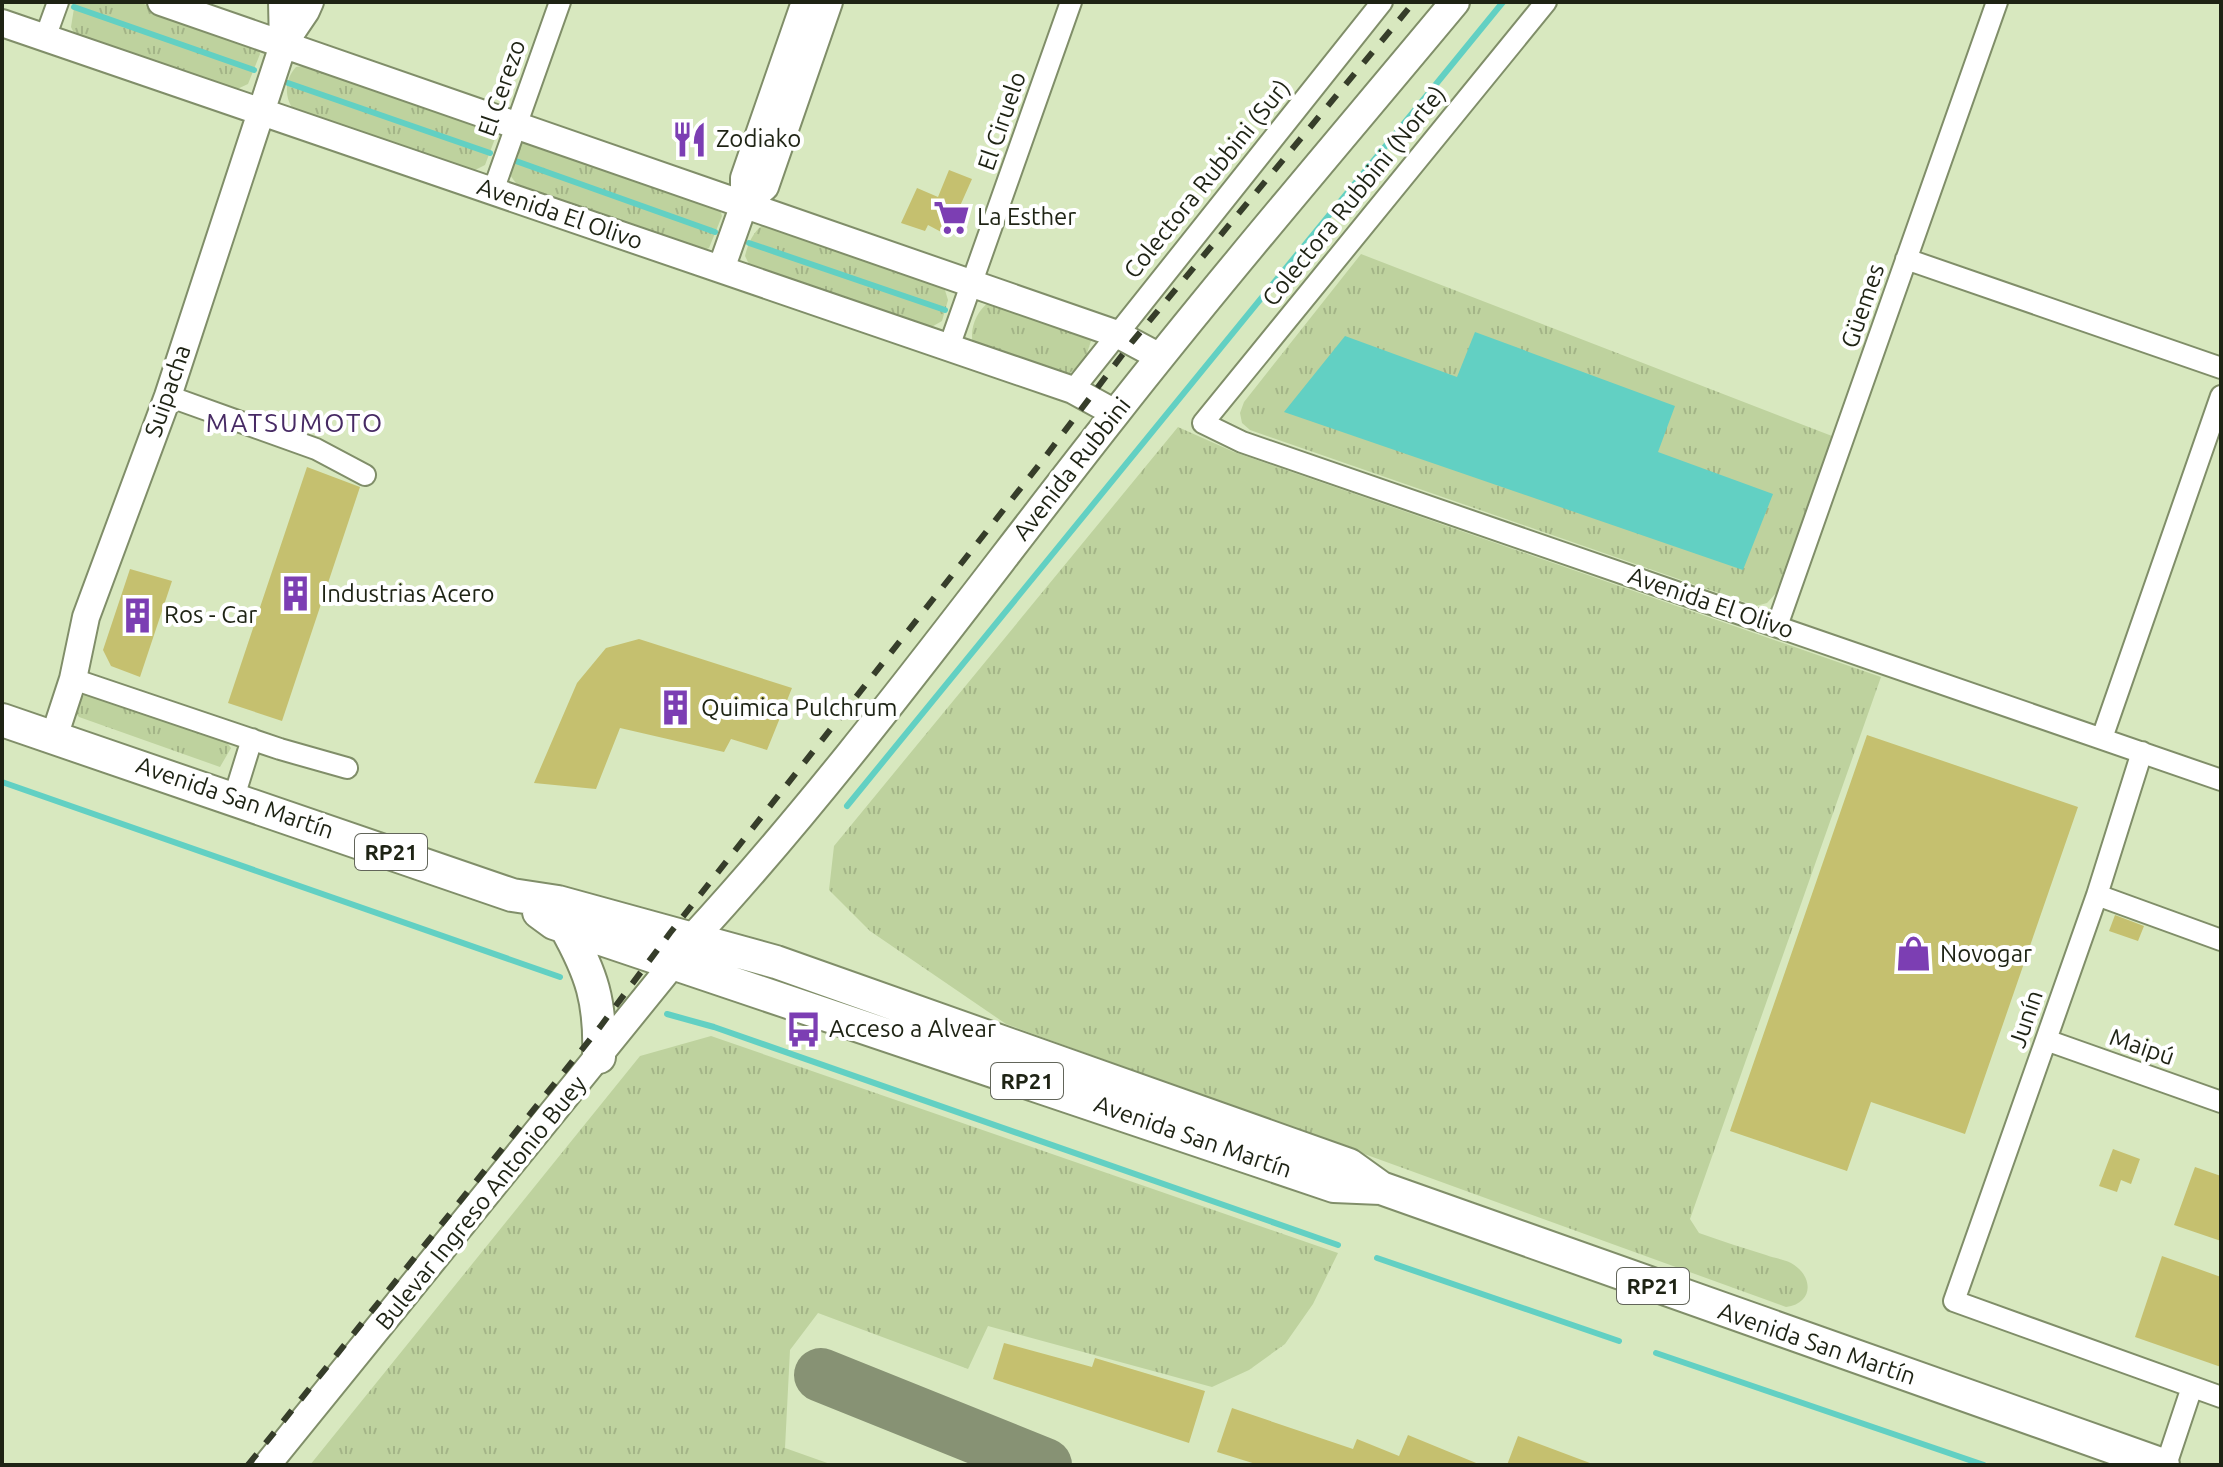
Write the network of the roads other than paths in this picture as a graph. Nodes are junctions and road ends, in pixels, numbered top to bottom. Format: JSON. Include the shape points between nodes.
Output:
{"nodes":[{"id":1,"x":58,"y":2,"type":"edge"},
{"id":2,"x":161,"y":2,"type":"edge"},
{"id":3,"x":282,"y":2,"type":"edge"},
{"id":4,"x":310,"y":2,"type":"edge"},
{"id":5,"x":560,"y":2,"type":"edge"},
{"id":6,"x":805,"y":2,"type":"edge"},
{"id":7,"x":829,"y":2,"type":"edge"},
{"id":8,"x":1071,"y":2,"type":"edge"},
{"id":9,"x":1382,"y":2,"type":"edge"},
{"id":10,"x":1455,"y":2,"type":"edge"},
{"id":11,"x":1546,"y":2,"type":"edge"},
{"id":12,"x":1997,"y":2,"type":"edge"},
{"id":13,"x":2,"y":23,"type":"edge"},
{"id":14,"x":45,"y":38,"type":"junction"},
{"id":15,"x":283,"y":45,"type":"junction"},
{"id":16,"x":262,"y":110,"type":"junction"},
{"id":17,"x":517,"y":126,"type":"junction"},
{"id":18,"x":493,"y":191,"type":"junction"},
{"id":19,"x":744,"y":204,"type":"junction"},
{"id":20,"x":1906,"y":259,"type":"junction"},
{"id":21,"x":721,"y":269,"type":"junction"},
{"id":22,"x":972,"y":284,"type":"junction"},
{"id":23,"x":1117,"y":334,"type":"junction"},
{"id":24,"x":949,"y":347,"type":"junction"},
{"id":25,"x":1160,"y":357,"type":"junction"},
{"id":26,"x":2221,"y":368,"type":"edge"},
{"id":27,"x":1073,"y":390,"type":"junction"},
{"id":28,"x":168,"y":396,"type":"junction"},
{"id":29,"x":2221,"y":396,"type":"edge"},
{"id":30,"x":1115,"y":413,"type":"junction"},
{"id":31,"x":1203,"y":423,"type":"joint"},
{"id":32,"x":365,"y":475,"type":"dead end"},
{"id":33,"x":1777,"y":626,"type":"junction"},
{"id":34,"x":73,"y":679,"type":"junction"},
{"id":35,"x":2,"y":720,"type":"edge"},
{"id":36,"x":54,"y":737,"type":"junction"},
{"id":37,"x":2102,"y":738,"type":"junction"},
{"id":38,"x":252,"y":739,"type":"junction"},
{"id":39,"x":2142,"y":752,"type":"junction"},
{"id":40,"x":347,"y":768,"type":"dead end"},
{"id":41,"x":2221,"y":780,"type":"edge"},
{"id":42,"x":234,"y":797,"type":"junction"},
{"id":43,"x":512,"y":895,"type":"junction"},
{"id":44,"x":2097,"y":895,"type":"junction"},
{"id":45,"x":565,"y":926,"type":"junction"},
{"id":46,"x":2221,"y":940,"type":"edge"},
{"id":47,"x":684,"y":951,"type":"junction"},
{"id":48,"x":2046,"y":1040,"type":"junction"},
{"id":49,"x":599,"y":1057,"type":"junction"},
{"id":50,"x":2221,"y":1102,"type":"edge"},
{"id":51,"x":2192,"y":1387,"type":"junction"},
{"id":52,"x":2221,"y":1397,"type":"edge"},
{"id":53,"x":267,"y":1465,"type":"edge"},
{"id":54,"x":2165,"y":1465,"type":"edge"}],
"edges":[{"from":1,"to":14,"type":"street"},
{"from":2,"to":15,"type":"street"},
{"from":3,"to":15,"type":"street"},
{"from":4,"to":15,"type":"street"},
{"from":5,"to":17,"type":"street","name":"El Cerezo"},
{"from":6,"to":19,"type":"street","via":[[744,178]]},
{"from":7,"to":19,"type":"street","via":[[765,187]]},
{"from":8,"to":22,"type":"street","name":"El Ciruelo"},
{"from":9,"to":23,"type":"street","name":"Colectora Rubbini (Sur)"},
{"from":10,"to":25,"type":"main road","name":"Avenida Rubbini"},
{"from":11,"to":31,"type":"street","name":"Colectora Rubbini (Norte)"},
{"from":12,"to":20,"type":"street","name":"Güemes"},
{"from":13,"to":14,"type":"street","name":"Avenida El Olivo"},
{"from":14,"to":16,"type":"street","name":"Avenida El Olivo"},
{"from":15,"to":16,"type":"street","name":"Suipacha"},
{"from":15,"to":17,"type":"street"},
{"from":16,"to":18,"type":"street","name":"Avenida El Olivo"},
{"from":16,"to":28,"type":"street","name":"Suipacha"},
{"from":17,"to":18,"type":"street","name":"El Cerezo"},
{"from":17,"to":19,"type":"street"},
{"from":18,"to":21,"type":"street","name":"Avenida El Olivo"},
{"from":19,"to":21,"type":"street"},
{"from":19,"to":22,"type":"street"},
{"from":20,"to":26,"type":"street"},
{"from":20,"to":33,"type":"street","name":"Güemes"},
{"from":21,"to":24,"type":"street","name":"Avenida El Olivo"},
{"from":22,"to":23,"type":"street"},
{"from":22,"to":24,"type":"street","name":"El Ciruelo"},
{"from":23,"to":25,"type":"street"},
{"from":23,"to":27,"type":"street","name":"Colectora Rubbini (Sur)"},
{"from":24,"to":27,"type":"street","name":"Avenida El Olivo"},
{"from":25,"to":30,"type":"main road","name":"Avenida Rubbini"},
{"from":27,"to":30,"type":"street","name":"Avenida El Olivo"},
{"from":28,"to":32,"type":"street","via":[[316,449]]},
{"from":28,"to":34,"type":"street","name":"Suipacha","via":[[86,617]]},
{"from":29,"to":37,"type":"street"},
{"from":30,"to":47,"type":"main road","name":"Avenida Rubbini","via":[[849,754]]},
{"from":31,"to":33,"type":"street","name":"Avenida El Olivo","via":[[1242,442]]},
{"from":33,"to":37,"type":"street","name":"Avenida El Olivo"},
{"from":34,"to":36,"type":"street","name":"Suipacha"},
{"from":34,"to":38,"type":"street"},
{"from":35,"to":36,"type":"main road","name":"Avenida San Martín","number":"RP21"},
{"from":36,"to":42,"type":"main road","name":"Avenida San Martín","number":"RP21"},
{"from":37,"to":39,"type":"street","name":"Avenida El Olivo"},
{"from":38,"to":40,"type":"street"},
{"from":38,"to":42,"type":"street"},
{"from":39,"to":41,"type":"street","name":"Avenida El Olivo"},
{"from":39,"to":44,"type":"street","name":"Junín"},
{"from":42,"to":43,"type":"main road","name":"Avenida San Martín","number":"RP21"},
{"from":43,"to":45,"type":"main road","name":"Avenida San Martín","number":"RP21"},
{"from":43,"to":47,"type":"main road","name":"Avenida San Martín","number":"RP21","via":[[558,902]]},
{"from":44,"to":46,"type":"street"},
{"from":44,"to":48,"type":"street","name":"Junín"},
{"from":45,"to":47,"type":"main road","name":"Avenida San Martín","number":"RP21"},
{"from":45,"to":49,"type":"main road","via":[[593,983]]},
{"from":47,"to":49,"type":"street","name":"Bulevar Ingreso Antonio Buey"},
{"from":47,"to":54,"type":"main road","name":"Avenida San Martín","number":"RP21","via":[[776,962],[1349,1165],[1381,1188]]},
{"from":48,"to":50,"type":"street","name":"Maipú"},
{"from":48,"to":51,"type":"street","name":"Junín","via":[[1954,1301]]},
{"from":49,"to":53,"type":"street","name":"Bulevar Ingreso Antonio Buey"},
{"from":51,"to":52,"type":"street"},
{"from":51,"to":54,"type":"street"}]}
